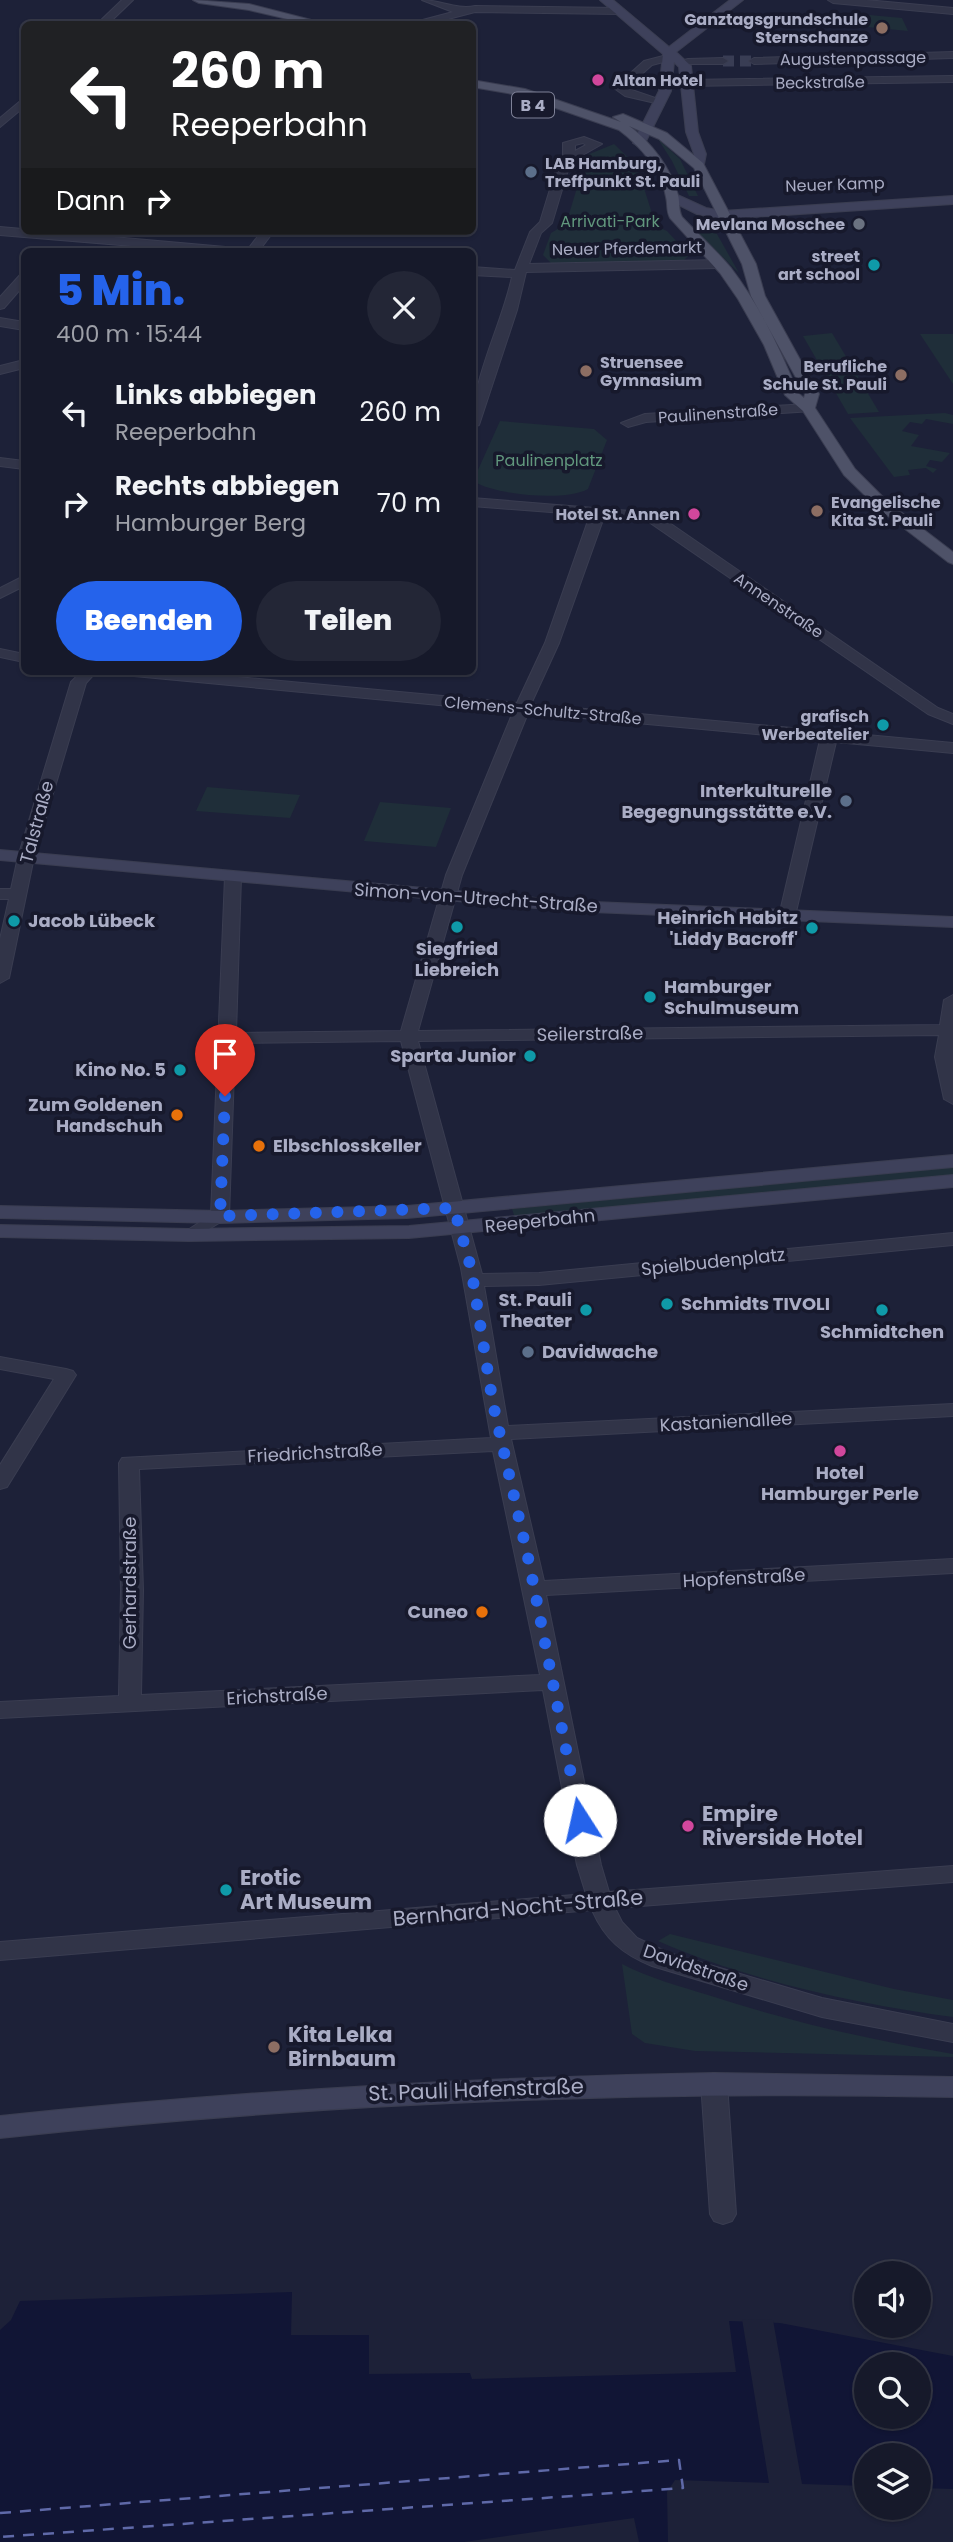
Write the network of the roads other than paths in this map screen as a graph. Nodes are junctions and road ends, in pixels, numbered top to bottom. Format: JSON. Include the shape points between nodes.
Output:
{"nodes":[{"id":1,"x":128,"y":0,"type":"edge"},
{"id":2,"x":199,"y":0,"type":"edge"},
{"id":3,"x":427,"y":0,"type":"edge"},
{"id":4,"x":606,"y":0,"type":"edge"},
{"id":5,"x":737,"y":0,"type":"edge"},
{"id":6,"x":833,"y":0,"type":"edge"},
{"id":7,"x":230,"y":6,"type":"junction"},
{"id":8,"x":461,"y":11,"type":"junction"},
{"id":9,"x":619,"y":11,"type":"junction"},
{"id":10,"x":953,"y":11,"type":"edge"},
{"id":11,"x":105,"y":21,"type":"edge"},
{"id":12,"x":281,"y":21,"type":"edge"},
{"id":13,"x":308,"y":21,"type":"edge"},
{"id":14,"x":429,"y":21,"type":"edge"},
{"id":15,"x":708,"y":24,"type":"junction"},
{"id":16,"x":668,"y":55,"type":"junction"},
{"id":17,"x":953,"y":55,"type":"edge"},
{"id":18,"x":723,"y":61,"type":"tunnel mouth"},
{"id":19,"x":754,"y":61,"type":"tunnel mouth"},
{"id":20,"x":686,"y":64,"type":"junction"},
{"id":21,"x":476,"y":75,"type":"edge"},
{"id":22,"x":953,"y":79,"type":"edge"},
{"id":23,"x":687,"y":83,"type":"junction"},
{"id":24,"x":476,"y":84,"type":"edge"},
{"id":25,"x":660,"y":103,"type":"junction"},
{"id":26,"x":21,"y":104,"type":"edge"},
{"id":27,"x":0,"y":124,"type":"edge"},
{"id":28,"x":648,"y":127,"type":"junction"},
{"id":29,"x":639,"y":143,"type":"junction"},
{"id":30,"x":569,"y":158,"type":"dead end"},
{"id":31,"x":699,"y":166,"type":"junction"},
{"id":32,"x":673,"y":197,"type":"junction"},
{"id":33,"x":953,"y":198,"type":"edge"},
{"id":34,"x":702,"y":211,"type":"junction"},
{"id":35,"x":720,"y":211,"type":"junction"},
{"id":36,"x":681,"y":225,"type":"junction"},
{"id":37,"x":0,"y":232,"type":"edge"},
{"id":38,"x":21,"y":233,"type":"edge"},
{"id":39,"x":65,"y":235,"type":"edge"},
{"id":40,"x":76,"y":235,"type":"edge"},
{"id":41,"x":264,"y":235,"type":"edge"},
{"id":42,"x":53,"y":248,"type":"edge"},
{"id":43,"x":199,"y":248,"type":"edge"},
{"id":44,"x":253,"y":248,"type":"edge"},
{"id":45,"x":719,"y":264,"type":"junction"},
{"id":46,"x":476,"y":271,"type":"edge"},
{"id":47,"x":521,"y":271,"type":"junction"},
{"id":48,"x":21,"y":281,"type":"edge"},
{"id":49,"x":0,"y":304,"type":"edge"},
{"id":50,"x":0,"y":323,"type":"edge"},
{"id":51,"x":21,"y":326,"type":"edge"},
{"id":52,"x":21,"y":365,"type":"edge"},
{"id":53,"x":0,"y":370,"type":"edge"},
{"id":54,"x":476,"y":408,"type":"edge"},
{"id":55,"x":808,"y":408,"type":"junction"},
{"id":56,"x":628,"y":423,"type":"dead end"},
{"id":57,"x":0,"y":462,"type":"edge"},
{"id":58,"x":21,"y":465,"type":"edge"},
{"id":59,"x":476,"y":502,"type":"edge"},
{"id":60,"x":599,"y":511,"type":"junction"},
{"id":61,"x":953,"y":559,"type":"edge"},
{"id":62,"x":21,"y":582,"type":"edge"},
{"id":63,"x":0,"y":594,"type":"edge"},
{"id":64,"x":0,"y":653,"type":"edge"},
{"id":65,"x":21,"y":657,"type":"edge"},
{"id":66,"x":86,"y":675,"type":"edge"},
{"id":67,"x":190,"y":675,"type":"edge"},
{"id":68,"x":522,"y":708,"type":"junction"},
{"id":69,"x":953,"y":719,"type":"edge"},
{"id":70,"x":829,"y":737,"type":"junction"},
{"id":71,"x":953,"y":748,"type":"edge"},
{"id":72,"x":0,"y":855,"type":"edge"},
{"id":73,"x":26,"y":857,"type":"junction"},
{"id":74,"x":233,"y":877,"type":"junction"},
{"id":75,"x":0,"y":894,"type":"edge"},
{"id":76,"x":18,"y":894,"type":"junction"},
{"id":77,"x":447,"y":897,"type":"junction"},
{"id":78,"x":787,"y":916,"type":"junction"},
{"id":79,"x":953,"y":922,"type":"edge"},
{"id":80,"x":0,"y":978,"type":"edge"},
{"id":81,"x":953,"y":1000,"type":"edge"},
{"id":82,"x":950,"y":1030,"type":"edge"},
{"id":83,"x":408,"y":1036,"type":"junction"},
{"id":84,"x":227,"y":1038,"type":"junction"},
{"id":85,"x":953,"y":1099,"type":"edge"},
{"id":86,"x":953,"y":1161,"type":"edge"},
{"id":87,"x":953,"y":1181,"type":"edge"},
{"id":88,"x":0,"y":1212,"type":"edge"},
{"id":89,"x":220,"y":1216,"type":"junction"},
{"id":90,"x":457,"y":1219,"type":"junction"},
{"id":91,"x":0,"y":1231,"type":"edge"},
{"id":92,"x":189,"y":1235,"type":"junction"},
{"id":93,"x":953,"y":1238,"type":"edge"},
{"id":94,"x":472,"y":1280,"type":"junction"},
{"id":95,"x":0,"y":1363,"type":"edge"},
{"id":96,"x":953,"y":1410,"type":"edge"},
{"id":97,"x":500,"y":1439,"type":"junction"},
{"id":98,"x":128,"y":1463,"type":"joint"},
{"id":99,"x":0,"y":1482,"type":"edge"},
{"id":100,"x":953,"y":1566,"type":"edge"},
{"id":101,"x":534,"y":1589,"type":"junction"},
{"id":102,"x":553,"y":1682,"type":"junction"},
{"id":103,"x":130,"y":1702,"type":"junction"},
{"id":104,"x":0,"y":1710,"type":"edge"},
{"id":105,"x":953,"y":1874,"type":"edge"},
{"id":106,"x":600,"y":1901,"type":"junction"},
{"id":107,"x":0,"y":1951,"type":"edge"},
{"id":108,"x":953,"y":2032,"type":"edge"},
{"id":109,"x":714,"y":2083,"type":"junction"},
{"id":110,"x":953,"y":2087,"type":"edge"},
{"id":111,"x":0,"y":2127,"type":"edge"},
{"id":112,"x":723,"y":2214,"type":"dead end"}],
"edges":[{"from":1,"to":11,"type":"street"},
{"from":2,"to":7,"type":"main road"},
{"from":3,"to":8,"type":"street"},
{"from":4,"to":9,"type":"main road"},
{"from":5,"to":15,"type":"main road"},
{"from":6,"to":10,"type":"street"},
{"from":7,"to":12,"type":"main road"},
{"from":7,"to":13,"type":"main road"},
{"from":8,"to":9,"type":"street"},
{"from":8,"to":14,"type":"street"},
{"from":9,"to":16,"type":"main road"},
{"from":15,"to":16,"type":"main road"},
{"from":15,"to":20,"type":"main road"},
{"from":16,"to":20,"type":"main road"},
{"from":16,"to":25,"type":"main road"},
{"from":16,"to":25,"type":"street","via":[[648,63],[619,88]]},
{"from":17,"to":19,"type":"street","name":"Augustenpassage"},
{"from":18,"to":20,"type":"street"},
{"from":20,"to":23,"type":"main road"},
{"from":21,"to":28,"type":"main road","number":"B 4"},
{"from":22,"to":23,"type":"street","name":"Beckstraße"},
{"from":23,"to":31,"type":"main road"},
{"from":24,"to":29,"type":"main road","name":"Neuer Pferdemarkt","via":[[521,92],[605,119],[623,127]]},
{"from":25,"to":28,"type":"main road"},
{"from":26,"to":27,"type":"street"},
{"from":28,"to":29,"type":"main road"},
{"from":28,"to":31,"type":"main road","number":"B 4"},
{"from":29,"to":32,"type":"main road","name":"Neuer Pferdemarkt","number":"B 4","via":[[654,156]]},
{"from":30,"to":47,"type":"street","via":[[546,223],[536,232]]},
{"from":31,"to":35,"type":"main road","number":"B 4"},
{"from":32,"to":34,"type":"main road","name":"Neuer Pferdemarkt"},
{"from":32,"to":36,"type":"main road","name":"Neuer Pferdemarkt","number":"B 4","via":[[672,209]]},
{"from":33,"to":35,"type":"main road","name":"Neuer Kamp"},
{"from":34,"to":35,"type":"main road","name":"Neuer Pferdemarkt"},
{"from":34,"to":36,"type":"main road","name":"Neuer Pferdemarkt"},
{"from":35,"to":55,"type":"main road","number":"B 4","via":[[751,270],[756,292],[813,394]]},
{"from":36,"to":45,"type":"main road","name":"Neuer Pferdemarkt","number":"B 4"},
{"from":37,"to":38,"type":"street"},
{"from":39,"to":42,"type":"street"},
{"from":40,"to":43,"type":"street"},
{"from":41,"to":44,"type":"street"},
{"from":45,"to":47,"type":"street","name":"Neuer Pferdemarkt"},
{"from":45,"to":55,"type":"main road","number":"B 4","via":[[758,321],[792,395]]},
{"from":46,"to":47,"type":"street","name":"Neuer Pferdemarkt"},
{"from":47,"to":54,"type":"street"},
{"from":48,"to":49,"type":"street"},
{"from":50,"to":51,"type":"street"},
{"from":52,"to":53,"type":"street"},
{"from":55,"to":56,"type":"street","name":"Paulinenstraße","via":[[645,418]]},
{"from":55,"to":61,"type":"main road","number":"B 4","via":[[859,483]]},
{"from":57,"to":58,"type":"street"},
{"from":59,"to":60,"type":"street"},
{"from":60,"to":68,"type":"street","via":[[552,643]]},
{"from":60,"to":69,"type":"street","name":"Annenstraße","via":[[650,516],[933,711]]},
{"from":62,"to":63,"type":"street"},
{"from":64,"to":65,"type":"street"},
{"from":66,"to":73,"type":"street","name":"Talstraße","via":[[79,682]]},
{"from":67,"to":68,"type":"street","name":"Clemens-Schultz-Straße"},
{"from":68,"to":70,"type":"street","name":"Clemens-Schultz-Straße"},
{"from":68,"to":77,"type":"street"},
{"from":70,"to":71,"type":"street","name":"Clemens-Schultz-Straße"},
{"from":70,"to":78,"type":"street"},
{"from":72,"to":73,"type":"main road","name":"Simon-von-Utrecht-Straße"},
{"from":73,"to":74,"type":"main road","name":"Simon-von-Utrecht-Straße"},
{"from":73,"to":76,"type":"street","name":"Talstraße"},
{"from":74,"to":77,"type":"main road","name":"Simon-von-Utrecht-Straße"},
{"from":74,"to":84,"type":"street"},
{"from":75,"to":76,"type":"street"},
{"from":76,"to":80,"type":"street","name":"Talstraße"},
{"from":77,"to":78,"type":"main road","name":"Simon-von-Utrecht-Straße"},
{"from":77,"to":83,"type":"street"},
{"from":78,"to":79,"type":"main road","name":"Simon-von-Utrecht-Straße"},
{"from":81,"to":82,"type":"street"},
{"from":82,"to":83,"type":"street","name":"Seilerstraße"},
{"from":82,"to":85,"type":"street","via":[[944,1057]]},
{"from":83,"to":84,"type":"street","name":"Seilerstraße"},
{"from":83,"to":90,"type":"street","name":"Davidstraße"},
{"from":84,"to":89,"type":"street"},
{"from":86,"to":90,"type":"main road","name":"Reeperbahn"},
{"from":87,"to":90,"type":"main road","name":"Reeperbahn"},
{"from":88,"to":89,"type":"main road","name":"Reeperbahn"},
{"from":89,"to":90,"type":"main road","name":"Reeperbahn"},
{"from":89,"to":92,"type":"street"},
{"from":90,"to":92,"type":"main road","name":"Reeperbahn","via":[[278,1235]]},
{"from":90,"to":94,"type":"street","name":"Davidstraße"},
{"from":91,"to":92,"type":"main road","name":"Reeperbahn"},
{"from":93,"to":94,"type":"street","name":"Spielbudenplatz","via":[[539,1279]]},
{"from":94,"to":97,"type":"street","name":"Davidstraße"},
{"from":95,"to":99,"type":"street","via":[[66,1375]]},
{"from":96,"to":97,"type":"street","name":"Kastanienallee"},
{"from":97,"to":98,"type":"street","name":"Friedrichstraße"},
{"from":97,"to":101,"type":"street","name":"Davidstraße"},
{"from":98,"to":103,"type":"street","name":"Gerhardstraße"},
{"from":100,"to":101,"type":"street","name":"Hopfenstraße"},
{"from":101,"to":102,"type":"street","name":"Davidstraße"},
{"from":102,"to":103,"type":"street","name":"Erichstraße"},
{"from":102,"to":106,"type":"street","name":"Davidstraße"},
{"from":103,"to":104,"type":"street","name":"Erichstraße"},
{"from":105,"to":106,"type":"street","name":"Bernhard-Nocht-Straße"},
{"from":106,"to":107,"type":"street","name":"Bernhard-Nocht-Straße"},
{"from":106,"to":108,"type":"street","name":"Davidstraße","via":[[630,1944],[673,1963],[813,2005]]},
{"from":109,"to":110,"type":"main road","name":"St. Pauli Hafenstraße"},
{"from":109,"to":111,"type":"main road","name":"St. Pauli Hafenstraße","via":[[418,2091]]},
{"from":109,"to":112,"type":"street"}]}
